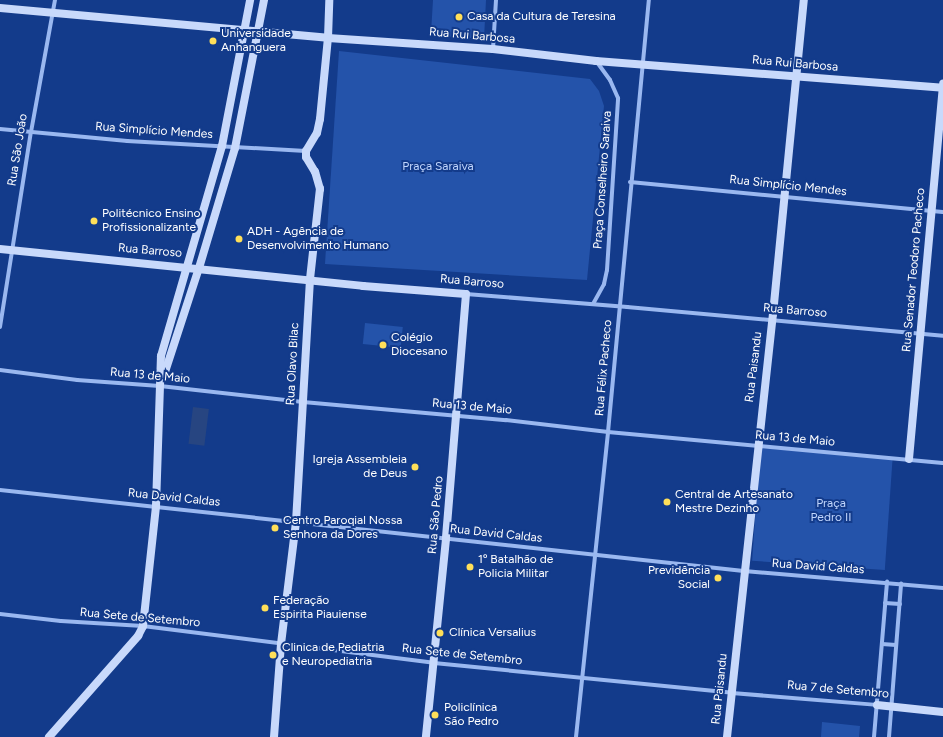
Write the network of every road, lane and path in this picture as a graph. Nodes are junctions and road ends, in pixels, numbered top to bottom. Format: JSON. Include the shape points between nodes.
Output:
{"nodes":[{"id":1,"x":55,"y":0,"type":"edge"},
{"id":2,"x":250,"y":0,"type":"edge"},
{"id":3,"x":264,"y":0,"type":"edge"},
{"id":4,"x":329,"y":0,"type":"edge"},
{"id":5,"x":496,"y":0,"type":"edge"},
{"id":6,"x":648,"y":0,"type":"edge"},
{"id":7,"x":804,"y":0,"type":"edge"},
{"id":8,"x":0,"y":8,"type":"edge"},
{"id":9,"x":53,"y":13,"type":"junction"},
{"id":10,"x":245,"y":29,"type":"junction"},
{"id":11,"x":258,"y":31,"type":"junction"},
{"id":12,"x":328,"y":38,"type":"junction"},
{"id":13,"x":493,"y":48,"type":"junction"},
{"id":14,"x":596,"y":60,"type":"junction"},
{"id":15,"x":642,"y":64,"type":"junction"},
{"id":16,"x":796,"y":77,"type":"junction"},
{"id":17,"x":943,"y":84,"type":"edge"},
{"id":18,"x":943,"y":88,"type":"edge"},
{"id":19,"x":0,"y":129,"type":"edge"},
{"id":20,"x":31,"y":132,"type":"junction"},
{"id":21,"x":222,"y":146,"type":"junction"},
{"id":22,"x":235,"y":148,"type":"junction"},
{"id":23,"x":306,"y":151,"type":"junction"},
{"id":24,"x":630,"y":182,"type":"junction"},
{"id":25,"x":784,"y":196,"type":"junction"},
{"id":26,"x":932,"y":211,"type":"junction"},
{"id":27,"x":943,"y":212,"type":"edge"},
{"id":28,"x":0,"y":248,"type":"edge"},
{"id":29,"x":12,"y":250,"type":"junction"},
{"id":30,"x":186,"y":266,"type":"junction"},
{"id":31,"x":199,"y":268,"type":"junction"},
{"id":32,"x":310,"y":279,"type":"junction"},
{"id":33,"x":466,"y":294,"type":"junction"},
{"id":34,"x":593,"y":304,"type":"junction"},
{"id":35,"x":620,"y":306,"type":"junction"},
{"id":36,"x":772,"y":320,"type":"junction"},
{"id":37,"x":0,"y":327,"type":"edge"},
{"id":38,"x":920,"y":334,"type":"junction"},
{"id":39,"x":943,"y":336,"type":"edge"},
{"id":40,"x":0,"y":370,"type":"edge"},
{"id":41,"x":160,"y":386,"type":"junction"},
{"id":42,"x":303,"y":402,"type":"junction"},
{"id":43,"x":456,"y":417,"type":"junction"},
{"id":44,"x":608,"y":432,"type":"junction"},
{"id":45,"x":757,"y":446,"type":"junction"},
{"id":46,"x":909,"y":459,"type":"junction"},
{"id":47,"x":943,"y":463,"type":"edge"},
{"id":48,"x":0,"y":490,"type":"edge"},
{"id":49,"x":156,"y":506,"type":"junction"},
{"id":50,"x":296,"y":522,"type":"junction"},
{"id":51,"x":446,"y":538,"type":"junction"},
{"id":52,"x":595,"y":554,"type":"junction"},
{"id":53,"x":744,"y":571,"type":"junction"},
{"id":54,"x":886,"y":582,"type":"junction"},
{"id":55,"x":901,"y":583,"type":"junction"},
{"id":56,"x":943,"y":588,"type":"edge"},
{"id":57,"x":885,"y":603,"type":"junction"},
{"id":58,"x":900,"y":604,"type":"junction"},
{"id":59,"x":0,"y":614,"type":"edge"},
{"id":60,"x":143,"y":626,"type":"junction"},
{"id":61,"x":281,"y":644,"type":"junction"},
{"id":62,"x":882,"y":644,"type":"junction"},
{"id":63,"x":896,"y":645,"type":"junction"},
{"id":64,"x":434,"y":663,"type":"junction"},
{"id":65,"x":582,"y":677,"type":"junction"},
{"id":66,"x":732,"y":693,"type":"junction"},
{"id":67,"x":877,"y":705,"type":"junction"},
{"id":68,"x":892,"y":706,"type":"junction"},
{"id":69,"x":943,"y":712,"type":"edge"},
{"id":70,"x":49,"y":737,"type":"edge"},
{"id":71,"x":274,"y":737,"type":"edge"},
{"id":72,"x":426,"y":737,"type":"edge"},
{"id":73,"x":576,"y":737,"type":"edge"},
{"id":74,"x":727,"y":737,"type":"edge"},
{"id":75,"x":874,"y":737,"type":"edge"},
{"id":76,"x":889,"y":737,"type":"edge"}],
"edges":[{"from":1,"to":9,"type":"street","name":"Rua São João"},
{"from":2,"to":10,"type":"street"},
{"from":3,"to":11,"type":"street"},
{"from":4,"to":12,"type":"street"},
{"from":5,"to":13,"type":"street"},
{"from":6,"to":15,"type":"street","name":"Rua Félix Pacheco"},
{"from":7,"to":16,"type":"street","name":"Rua Paisandu"},
{"from":8,"to":9,"type":"street","name":"Rua Rui Barbosa"},
{"from":9,"to":10,"type":"street","name":"Rua Rui Barbosa"},
{"from":9,"to":20,"type":"street","name":"Rua São João"},
{"from":10,"to":11,"type":"street","name":"Rua Rui Barbosa"},
{"from":10,"to":21,"type":"street"},
{"from":11,"to":12,"type":"street","name":"Rua Rui Barbosa"},
{"from":11,"to":22,"type":"street"},
{"from":12,"to":13,"type":"street","name":"Rua Rui Barbosa"},
{"from":12,"to":23,"type":"street","via":[[317,133]]},
{"from":13,"to":14,"type":"street","name":"Rua Rui Barbosa"},
{"from":14,"to":15,"type":"street","name":"Rua Rui Barbosa"},
{"from":14,"to":34,"type":"street","name":"Praça Conselheiro Saraiva","via":[[610,80],[618,98],[607,270],[604,284]]},
{"from":15,"to":16,"type":"street","name":"Rua Rui Barbosa"},
{"from":15,"to":24,"type":"street","name":"Rua Félix Pacheco"},
{"from":16,"to":18,"type":"street","name":"Rua Rui Barbosa"},
{"from":16,"to":25,"type":"street","name":"Rua Paisandu"},
{"from":17,"to":18,"type":"street","name":"Rua Senador Teodoro Pacheco"},
{"from":18,"to":26,"type":"street","name":"Rua Senador Teodoro Pacheco"},
{"from":19,"to":20,"type":"street","name":"Rua Simplício Mendes"},
{"from":20,"to":21,"type":"street","name":"Rua Simplício Mendes"},
{"from":20,"to":29,"type":"street","name":"Rua São João"},
{"from":21,"to":22,"type":"street","name":"Rua Simplício Mendes"},
{"from":21,"to":30,"type":"street"},
{"from":22,"to":23,"type":"street","name":"Rua Simplício Mendes"},
{"from":22,"to":31,"type":"street"},
{"from":23,"to":32,"type":"street","name":"Rua Olavo Bilac","via":[[306,157],[315,172],[320,189]]},
{"from":24,"to":25,"type":"street","name":"Rua Simplício Mendes"},
{"from":24,"to":35,"type":"street","name":"Rua Félix Pacheco"},
{"from":25,"to":26,"type":"street","name":"Rua Simplício Mendes"},
{"from":25,"to":36,"type":"street","name":"Rua Paisandu"},
{"from":26,"to":27,"type":"street","name":"Rua Simplício Mendes"},
{"from":26,"to":38,"type":"street","name":"Rua Senador Teodoro Pacheco"},
{"from":28,"to":29,"type":"street","name":"Rua Barroso"},
{"from":29,"to":30,"type":"street","name":"Rua Barroso"},
{"from":29,"to":37,"type":"street","name":"Rua São João"},
{"from":30,"to":31,"type":"street","name":"Rua Barroso"},
{"from":30,"to":41,"type":"street","via":[[161,356]]},
{"from":31,"to":32,"type":"street","name":"Rua Barroso"},
{"from":31,"to":41,"type":"street"},
{"from":32,"to":33,"type":"street","name":"Rua Barroso"},
{"from":32,"to":42,"type":"street","name":"Rua Olavo Bilac"},
{"from":33,"to":34,"type":"street","name":"Rua Barroso"},
{"from":33,"to":43,"type":"street","name":"Rua São Pedro"},
{"from":34,"to":35,"type":"street","name":"Rua Barroso"},
{"from":35,"to":36,"type":"street","name":"Rua Barroso"},
{"from":35,"to":44,"type":"street","name":"Rua Félix Pacheco"},
{"from":36,"to":38,"type":"street","name":"Rua Barroso"},
{"from":36,"to":45,"type":"street","name":"Rua Paisandu"},
{"from":38,"to":39,"type":"street","name":"Rua Barroso"},
{"from":38,"to":46,"type":"street","name":"Rua Senador Teodoro Pacheco"},
{"from":40,"to":41,"type":"street","name":"Rua 13 de Maio","via":[[77,380]]},
{"from":41,"to":42,"type":"street","name":"Rua 13 de Maio"},
{"from":41,"to":49,"type":"street"},
{"from":42,"to":43,"type":"street","name":"Rua 13 de Maio"},
{"from":42,"to":50,"type":"street","name":"Rua Olavo Bilac"},
{"from":43,"to":44,"type":"street","name":"Rua 13 de Maio"},
{"from":43,"to":51,"type":"street","name":"Rua São Pedro"},
{"from":44,"to":45,"type":"street","name":"Rua 13 de Maio"},
{"from":44,"to":52,"type":"street","name":"Rua Félix Pacheco"},
{"from":45,"to":46,"type":"street","name":"Rua 13 de Maio"},
{"from":45,"to":53,"type":"street","name":"Rua Paisandu"},
{"from":46,"to":47,"type":"street","name":"Rua 13 de Maio"},
{"from":48,"to":49,"type":"street","name":"Rua David Caldas"},
{"from":49,"to":50,"type":"street","name":"Rua David Caldas"},
{"from":49,"to":60,"type":"street"},
{"from":50,"to":51,"type":"street","name":"Rua David Caldas"},
{"from":50,"to":61,"type":"street","name":"Rua Olavo Bilac"},
{"from":51,"to":52,"type":"street","name":"Rua David Caldas"},
{"from":51,"to":64,"type":"street","name":"Rua São Pedro"},
{"from":52,"to":53,"type":"street","name":"Rua David Caldas"},
{"from":52,"to":65,"type":"street","name":"Rua Félix Pacheco"},
{"from":53,"to":54,"type":"street","name":"Rua David Caldas"},
{"from":53,"to":66,"type":"street","name":"Rua Paisandu"},
{"from":54,"to":55,"type":"street","name":"Rua David Caldas"},
{"from":54,"to":57,"type":"street"},
{"from":55,"to":56,"type":"street","name":"Rua David Caldas"},
{"from":55,"to":58,"type":"street"},
{"from":57,"to":58,"type":"street"},
{"from":57,"to":62,"type":"street"},
{"from":58,"to":63,"type":"street"},
{"from":59,"to":60,"type":"street","name":"Rua Sete de Setembro"},
{"from":60,"to":61,"type":"street","name":"Rua Sete de Setembro"},
{"from":60,"to":70,"type":"street","via":[[138,636]]},
{"from":61,"to":64,"type":"street","name":"Rua Sete de Setembro"},
{"from":61,"to":71,"type":"street","name":"Rua Olavo Bilac"},
{"from":62,"to":63,"type":"street"},
{"from":62,"to":67,"type":"street"},
{"from":63,"to":68,"type":"street"},
{"from":64,"to":65,"type":"street","name":"Rua Sete de Setembro"},
{"from":64,"to":72,"type":"street","name":"Rua São Pedro"},
{"from":65,"to":66,"type":"street","name":"Rua Sete de Setembro"},
{"from":65,"to":73,"type":"street","name":"Rua Félix Pacheco"},
{"from":66,"to":67,"type":"street","name":"Rua 7 de Setembro"},
{"from":66,"to":74,"type":"street","name":"Rua Paisandu"},
{"from":67,"to":68,"type":"street","name":"Rua 7 de Setembro"},
{"from":67,"to":75,"type":"street"},
{"from":68,"to":69,"type":"street","name":"Rua 7 de Setembro"},
{"from":68,"to":76,"type":"street"}]}
